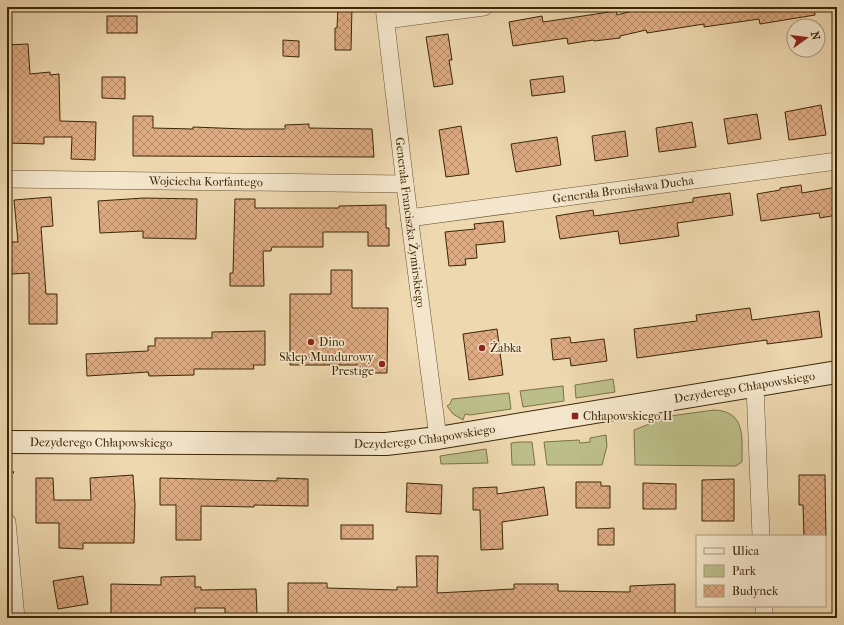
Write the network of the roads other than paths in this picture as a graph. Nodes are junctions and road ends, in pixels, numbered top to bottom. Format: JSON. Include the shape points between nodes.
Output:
{"nodes":[{"id":1,"x":484,"y":7,"type":"edge"},
{"id":2,"x":385,"y":14,"type":"edge"},
{"id":3,"x":837,"y":161,"type":"edge"},
{"id":4,"x":7,"y":179,"type":"edge"},
{"id":5,"x":405,"y":184,"type":"junction"},
{"id":6,"x":409,"y":218,"type":"junction"},
{"id":7,"x":837,"y":372,"type":"edge"},
{"id":8,"x":754,"y":386,"type":"junction"},
{"id":9,"x":438,"y":438,"type":"junction"},
{"id":10,"x":7,"y":442,"type":"edge"},
{"id":11,"x":7,"y":522,"type":"edge"},
{"id":12,"x":761,"y":535,"type":"edge"},
{"id":13,"x":764,"y":607,"type":"edge"},
{"id":14,"x":16,"y":618,"type":"edge"},
{"id":15,"x":764,"y":618,"type":"edge"}],
"edges":[{"from":1,"to":2,"type":"street"},
{"from":2,"to":5,"type":"street","name":"Generała Franciszka Żymirskiego"},
{"from":3,"to":6,"type":"street","name":"Generała Bronisława Ducha"},
{"from":4,"to":5,"type":"street","name":"Wojciecha Korfantego"},
{"from":5,"to":6,"type":"street","name":"Generała Franciszka Żymirskiego"},
{"from":6,"to":9,"type":"street","name":"Generała Franciszka Żymirskiego"},
{"from":7,"to":8,"type":"street","name":"Dezyderego Chłapowskiego"},
{"from":8,"to":9,"type":"street","name":"Dezyderego Chłapowskiego"},
{"from":8,"to":12,"type":"street"},
{"from":9,"to":10,"type":"street","name":"Dezyderego Chłapowskiego","via":[[386,444]]},
{"from":11,"to":14,"type":"street"},
{"from":13,"to":15,"type":"street"}]}
